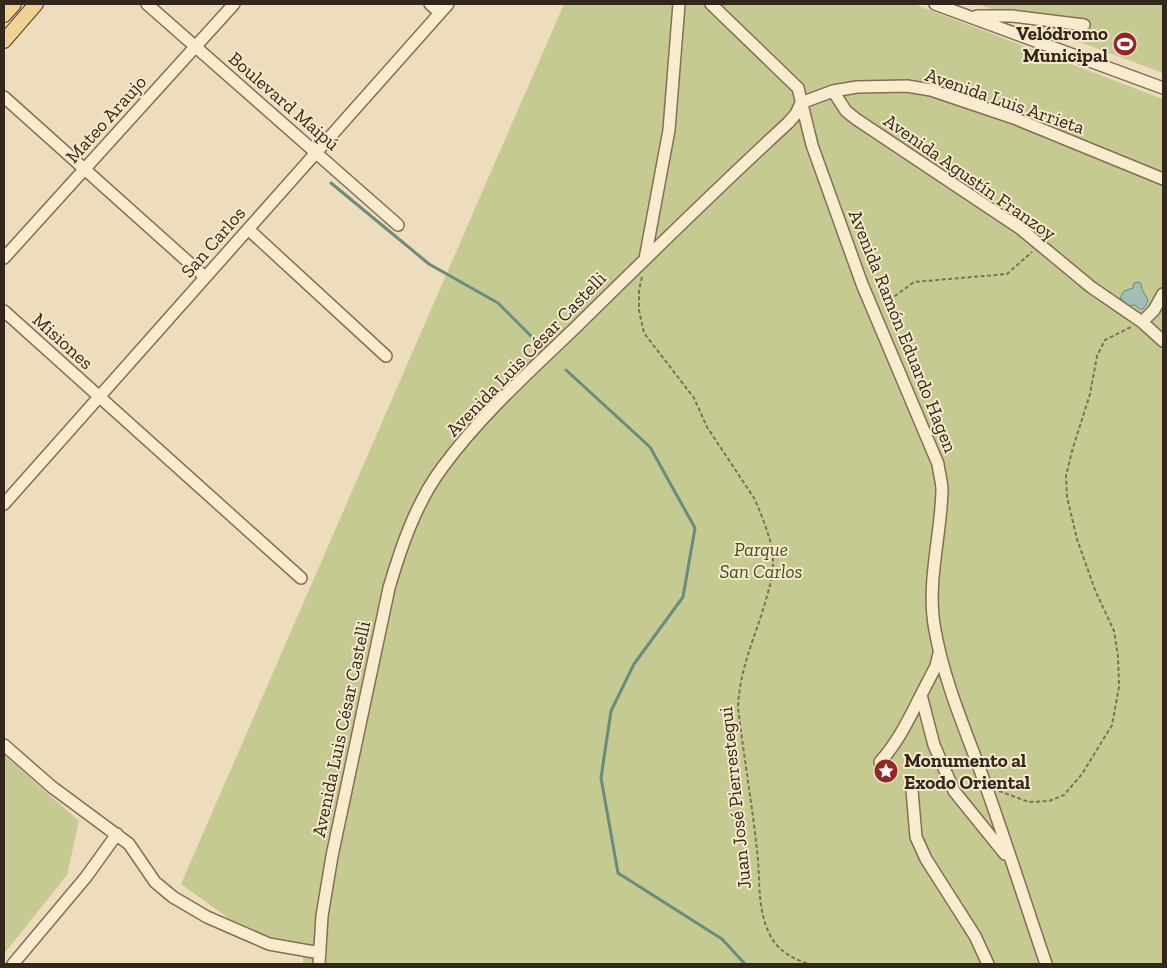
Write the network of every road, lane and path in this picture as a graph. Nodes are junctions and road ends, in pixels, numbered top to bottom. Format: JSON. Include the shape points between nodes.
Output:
{"nodes":[{"id":1,"x":14,"y":4,"type":"edge"},
{"id":2,"x":36,"y":4,"type":"edge"},
{"id":3,"x":146,"y":4,"type":"edge"},
{"id":4,"x":234,"y":4,"type":"edge"},
{"id":5,"x":430,"y":4,"type":"edge"},
{"id":6,"x":448,"y":4,"type":"edge"},
{"id":7,"x":679,"y":4,"type":"edge"},
{"id":8,"x":711,"y":4,"type":"edge"},
{"id":9,"x":934,"y":4,"type":"edge"},
{"id":10,"x":440,"y":13,"type":"junction"},
{"id":11,"x":4,"y":15,"type":"edge"},
{"id":12,"x":967,"y":16,"type":"junction"},
{"id":13,"x":1084,"y":25,"type":"dead end"},
{"id":14,"x":4,"y":40,"type":"edge"},
{"id":15,"x":194,"y":47,"type":"junction"},
{"id":16,"x":1163,"y":88,"type":"edge"},
{"id":17,"x":833,"y":90,"type":"junction"},
{"id":18,"x":4,"y":97,"type":"edge"},
{"id":19,"x":801,"y":102,"type":"junction"},
{"id":20,"x":316,"y":152,"type":"junction"},
{"id":21,"x":84,"y":170,"type":"junction"},
{"id":22,"x":1163,"y":179,"type":"edge"},
{"id":23,"x":398,"y":225,"type":"dead end"},
{"id":24,"x":248,"y":228,"type":"junction"},
{"id":25,"x":1040,"y":244,"type":"junction"},
{"id":26,"x":4,"y":258,"type":"edge"},
{"id":27,"x":645,"y":259,"type":"junction"},
{"id":28,"x":643,"y":274,"type":"dead end"},
{"id":29,"x":205,"y":277,"type":"junction"},
{"id":30,"x":1163,"y":294,"type":"edge"},
{"id":31,"x":4,"y":311,"type":"edge"},
{"id":32,"x":874,"y":312,"type":"junction"},
{"id":33,"x":1142,"y":322,"type":"junction"},
{"id":34,"x":1163,"y":341,"type":"edge"},
{"id":35,"x":386,"y":356,"type":"dead end"},
{"id":36,"x":99,"y":398,"type":"junction"},
{"id":37,"x":4,"y":504,"type":"edge"},
{"id":38,"x":301,"y":578,"type":"dead end"},
{"id":39,"x":934,"y":629,"type":"junction"},
{"id":40,"x":921,"y":695,"type":"junction"},
{"id":41,"x":4,"y":745,"type":"edge"},
{"id":42,"x":880,"y":762,"type":"dead end"},
{"id":43,"x":986,"y":786,"type":"junction"},
{"id":44,"x":912,"y":790,"type":"dead end"},
{"id":45,"x":117,"y":834,"type":"junction"},
{"id":46,"x":1011,"y":861,"type":"junction"},
{"id":47,"x":319,"y":959,"type":"edge"},
{"id":48,"x":13,"y":964,"type":"edge"},
{"id":49,"x":809,"y":964,"type":"edge"},
{"id":50,"x":988,"y":964,"type":"edge"},
{"id":51,"x":1046,"y":964,"type":"edge"}],
"edges":[{"from":1,"to":11,"type":"main road"},
{"from":2,"to":14,"type":"main road"},
{"from":3,"to":15,"type":"street","name":"Boulevard Maipú"},
{"from":4,"to":15,"type":"street","name":"Mateo Araujo"},
{"from":5,"to":10,"type":"street"},
{"from":6,"to":10,"type":"street","name":"San Carlos"},
{"from":7,"to":27,"type":"street","via":[[669,130]]},
{"from":8,"to":19,"type":"street","name":"Avenida Ramón Eduardo Hagen","via":[[798,88]]},
{"from":9,"to":12,"type":"street"},
{"from":10,"to":20,"type":"street","name":"San Carlos"},
{"from":12,"to":13,"type":"street","via":[[1012,16]]},
{"from":12,"to":16,"type":"street"},
{"from":15,"to":20,"type":"street","name":"Boulevard Maipú"},
{"from":15,"to":21,"type":"street","name":"Mateo Araujo"},
{"from":17,"to":19,"type":"street","name":"Avenida Luis Arrieta"},
{"from":17,"to":22,"type":"street","name":"Avenida Luis Arrieta","via":[[907,86],[931,90],[1014,118]]},
{"from":17,"to":25,"type":"street","name":"Avenida Agustín Franzoy","via":[[846,111],[856,119]]},
{"from":18,"to":21,"type":"street"},
{"from":19,"to":27,"type":"street","name":"Avenida Luis César Castelli","via":[[788,123]]},
{"from":19,"to":32,"type":"street","name":"Avenida Ramón Eduardo Hagen","via":[[812,145]]},
{"from":20,"to":23,"type":"street","name":"Boulevard Maipú"},
{"from":20,"to":24,"type":"street","name":"San Carlos"},
{"from":21,"to":26,"type":"street","name":"Mateo Araujo"},
{"from":21,"to":29,"type":"street"},
{"from":24,"to":29,"type":"street","name":"San Carlos"},
{"from":24,"to":35,"type":"street"},
{"from":25,"to":32,"type":"path","via":[[1007,274],[914,282]]},
{"from":25,"to":33,"type":"street","name":"Avenida Agustín Franzoy","via":[[1091,287]]},
{"from":27,"to":47,"type":"street","name":"Avenida Luis César Castelli","via":[[500,400],[447,461],[424,496],[389,588],[332,856]]},
{"from":28,"to":49,"type":"path","name":"Juan José Pierrestegui","via":[[639,310],[644,333],[694,398],[707,427],[754,498],[773,554],[770,590],[744,666],[738,708],[763,920],[780,949]]},
{"from":29,"to":36,"type":"street","name":"San Carlos"},
{"from":30,"to":33,"type":"street"},
{"from":31,"to":36,"type":"street","name":"Misiones"},
{"from":32,"to":39,"type":"street","name":"Avenida Ramón Eduardo Hagen","via":[[938,464],[942,488],[933,578]]},
{"from":33,"to":34,"type":"street","name":"Avenida Agustín Franzoy"},
{"from":33,"to":43,"type":"path","via":[[1105,340],[1097,356],[1090,394],[1066,476],[1066,497],[1077,540],[1114,631],[1119,687],[1112,725],[1082,774],[1064,795],[1049,802],[1029,802]]},
{"from":36,"to":37,"type":"street","name":"San Carlos"},
{"from":36,"to":38,"type":"street","name":"Misiones"},
{"from":39,"to":40,"type":"street","via":[[939,653]]},
{"from":39,"to":43,"type":"street","via":[[945,672]]},
{"from":40,"to":42,"type":"street","via":[[890,751]]},
{"from":40,"to":46,"type":"street","via":[[934,745],[954,791]]},
{"from":41,"to":45,"type":"street","via":[[52,787]]},
{"from":43,"to":46,"type":"street"},
{"from":44,"to":50,"type":"street","via":[[916,837],[926,859],[975,936]]},
{"from":45,"to":47,"type":"street","via":[[129,844],[155,882],[173,897],[207,917],[269,944]]},
{"from":45,"to":48,"type":"street","via":[[86,877]]},
{"from":46,"to":51,"type":"street"}]}
